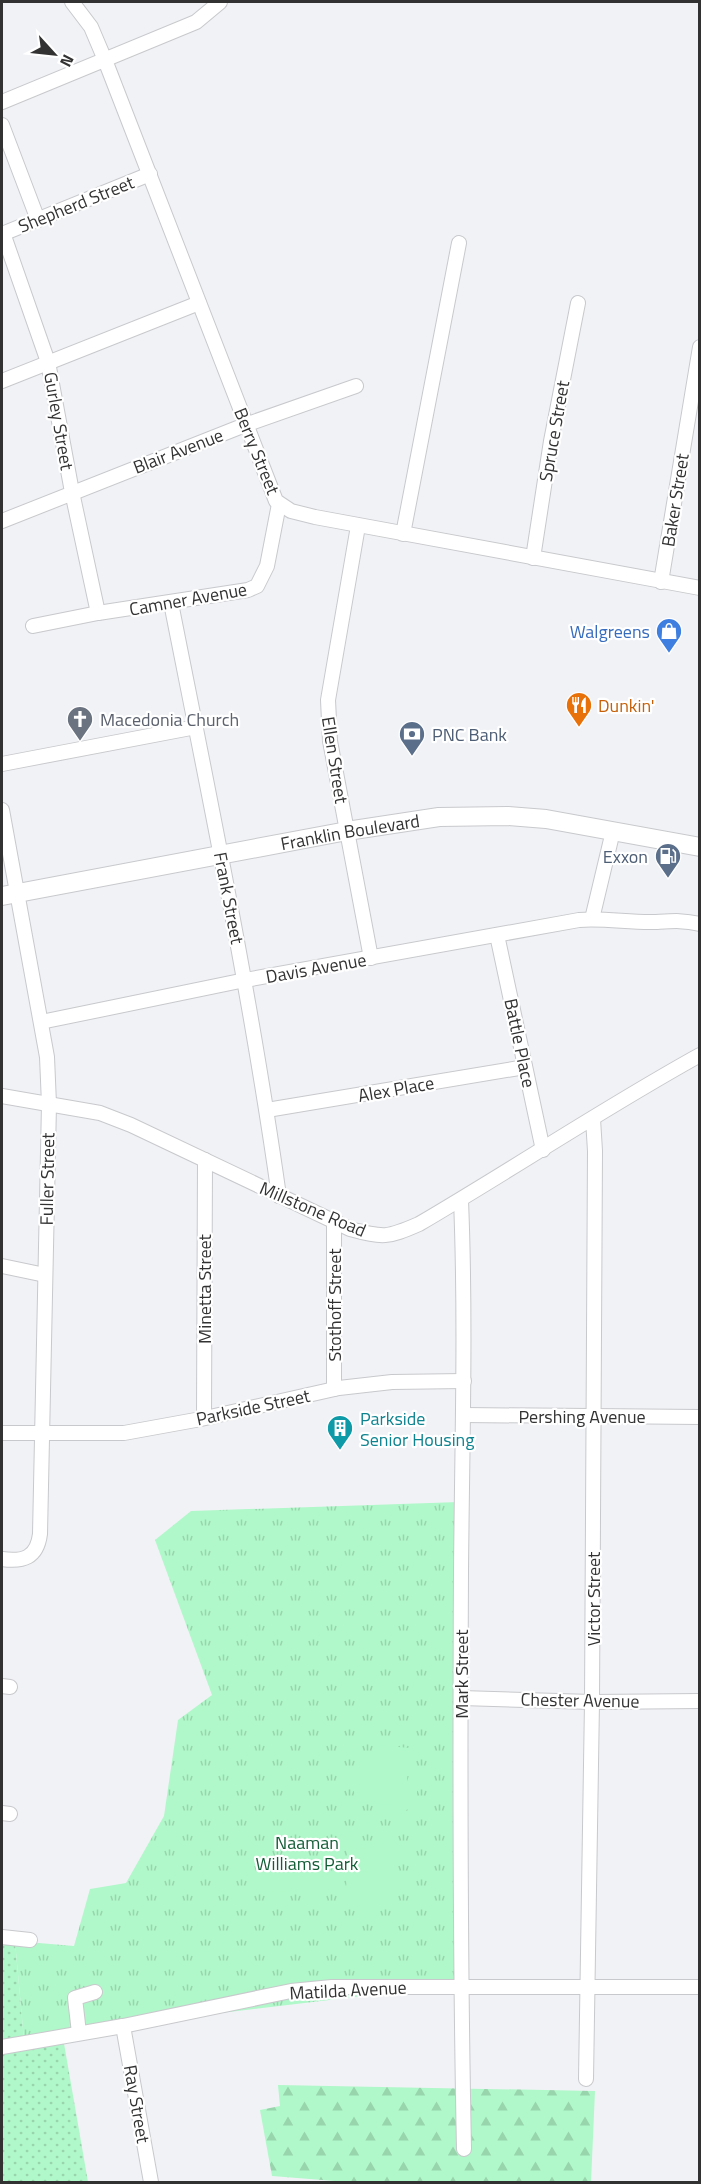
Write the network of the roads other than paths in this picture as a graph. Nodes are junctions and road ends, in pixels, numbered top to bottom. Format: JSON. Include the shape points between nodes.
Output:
{"nodes":[{"id":1,"x":72,"y":2,"type":"edge"},
{"id":2,"x":220,"y":2,"type":"edge"},
{"id":3,"x":105,"y":60,"type":"junction"},
{"id":4,"x":2,"y":102,"type":"edge"},
{"id":5,"x":2,"y":125,"type":"edge"},
{"id":6,"x":150,"y":174,"type":"junction"},
{"id":7,"x":38,"y":220,"type":"junction"},
{"id":8,"x":2,"y":233,"type":"edge"},
{"id":9,"x":459,"y":243,"type":"dead end"},
{"id":10,"x":199,"y":303,"type":"junction"},
{"id":11,"x":578,"y":303,"type":"dead end"},
{"id":12,"x":699,"y":347,"type":"edge"},
{"id":13,"x":48,"y":362,"type":"junction"},
{"id":14,"x":2,"y":381,"type":"edge"},
{"id":15,"x":356,"y":386,"type":"dead end"},
{"id":16,"x":245,"y":425,"type":"junction"},
{"id":17,"x":72,"y":492,"type":"junction"},
{"id":18,"x":279,"y":504,"type":"junction"},
{"id":19,"x":2,"y":521,"type":"edge"},
{"id":20,"x":358,"y":526,"type":"junction"},
{"id":21,"x":403,"y":534,"type":"junction"},
{"id":22,"x":533,"y":558,"type":"junction"},
{"id":23,"x":661,"y":582,"type":"junction"},
{"id":24,"x":699,"y":588,"type":"edge"},
{"id":25,"x":171,"y":603,"type":"junction"},
{"id":26,"x":98,"y":613,"type":"junction"},
{"id":27,"x":33,"y":626,"type":"dead end"},
{"id":28,"x":196,"y":727,"type":"junction"},
{"id":29,"x":2,"y":764,"type":"edge"},
{"id":30,"x":2,"y":810,"type":"edge"},
{"id":31,"x":346,"y":831,"type":"junction"},
{"id":32,"x":613,"y":831,"type":"junction"},
{"id":33,"x":699,"y":847,"type":"edge"},
{"id":34,"x":221,"y":856,"type":"junction"},
{"id":35,"x":9,"y":895,"type":"edge"},
{"id":36,"x":592,"y":919,"type":"junction"},
{"id":37,"x":699,"y":924,"type":"edge"},
{"id":38,"x":497,"y":935,"type":"junction"},
{"id":39,"x":371,"y":958,"type":"junction"},
{"id":40,"x":244,"y":980,"type":"junction"},
{"id":41,"x":41,"y":1022,"type":"junction"},
{"id":42,"x":699,"y":1054,"type":"edge"},
{"id":43,"x":525,"y":1067,"type":"junction"},
{"id":44,"x":2,"y":1096,"type":"edge"},
{"id":45,"x":49,"y":1104,"type":"junction"},
{"id":46,"x":267,"y":1110,"type":"junction"},
{"id":47,"x":593,"y":1119,"type":"junction"},
{"id":48,"x":543,"y":1150,"type":"junction"},
{"id":49,"x":205,"y":1160,"type":"junction"},
{"id":50,"x":279,"y":1196,"type":"junction"},
{"id":51,"x":461,"y":1200,"type":"junction"},
{"id":52,"x":334,"y":1221,"type":"junction"},
{"id":53,"x":2,"y":1266,"type":"edge"},
{"id":54,"x":45,"y":1275,"type":"junction"},
{"id":55,"x":464,"y":1381,"type":"junction"},
{"id":56,"x":334,"y":1389,"type":"junction"},
{"id":57,"x":464,"y":1415,"type":"junction"},
{"id":58,"x":594,"y":1415,"type":"junction"},
{"id":59,"x":699,"y":1417,"type":"edge"},
{"id":60,"x":204,"y":1418,"type":"junction"},
{"id":61,"x":2,"y":1433,"type":"edge"},
{"id":62,"x":42,"y":1434,"type":"junction"},
{"id":63,"x":2,"y":1559,"type":"edge"},
{"id":64,"x":2,"y":1569,"type":"edge"},
{"id":65,"x":461,"y":1698,"type":"junction"},
{"id":66,"x":699,"y":1701,"type":"edge"},
{"id":67,"x":592,"y":1702,"type":"junction"},
{"id":68,"x":2,"y":1937,"type":"edge"},
{"id":69,"x":30,"y":1940,"type":"dead end"},
{"id":70,"x":461,"y":1986,"type":"junction"},
{"id":71,"x":589,"y":1987,"type":"junction"},
{"id":72,"x":699,"y":1987,"type":"edge"},
{"id":73,"x":95,"y":1992,"type":"dead end"},
{"id":74,"x":123,"y":2026,"type":"junction"},
{"id":75,"x":79,"y":2033,"type":"junction"},
{"id":76,"x":2,"y":2046,"type":"edge"},
{"id":77,"x":586,"y":2079,"type":"dead end"},
{"id":78,"x":464,"y":2150,"type":"dead end"},
{"id":79,"x":151,"y":2182,"type":"edge"}],
"edges":[{"from":1,"to":3,"type":"street","name":"Berry Street","via":[[91,27]]},
{"from":2,"to":3,"type":"street","via":[[196,22]]},
{"from":3,"to":4,"type":"street"},
{"from":3,"to":6,"type":"street","name":"Berry Street"},
{"from":5,"to":7,"type":"street"},
{"from":6,"to":7,"type":"street","name":"Shepherd Street"},
{"from":6,"to":10,"type":"street","name":"Berry Street"},
{"from":7,"to":8,"type":"street","name":"Shepherd Street"},
{"from":8,"to":13,"type":"street","name":"Gurley Street"},
{"from":9,"to":21,"type":"street"},
{"from":10,"to":13,"type":"street"},
{"from":10,"to":16,"type":"street","name":"Berry Street"},
{"from":11,"to":22,"type":"street","name":"Spruce Street"},
{"from":12,"to":23,"type":"street","name":"Baker Street"},
{"from":13,"to":14,"type":"street"},
{"from":13,"to":17,"type":"street","name":"Gurley Street"},
{"from":15,"to":16,"type":"street","name":"Blair Avenue"},
{"from":16,"to":17,"type":"street","name":"Blair Avenue"},
{"from":16,"to":18,"type":"street","name":"Berry Street"},
{"from":17,"to":19,"type":"street","name":"Blair Avenue"},
{"from":17,"to":26,"type":"street","name":"Gurley Street"},
{"from":18,"to":20,"type":"street","name":"Berry Street","via":[[291,511]]},
{"from":18,"to":25,"type":"street","name":"Camner Avenue","via":[[267,566],[257,586]]},
{"from":20,"to":21,"type":"street","name":"Berry Street"},
{"from":20,"to":31,"type":"street","name":"Ellen Street","via":[[327,700]]},
{"from":21,"to":22,"type":"street","name":"Berry Street"},
{"from":22,"to":23,"type":"street","name":"Berry Street"},
{"from":23,"to":24,"type":"street","name":"Berry Street"},
{"from":25,"to":26,"type":"street","name":"Camner Avenue"},
{"from":25,"to":28,"type":"street","name":"Frank Street"},
{"from":26,"to":27,"type":"street","name":"Camner Avenue"},
{"from":28,"to":29,"type":"street"},
{"from":28,"to":34,"type":"street","name":"Frank Street"},
{"from":30,"to":35,"type":"street","name":"Fuller Street"},
{"from":31,"to":32,"type":"main road","name":"Franklin Boulevard","via":[[439,817],[508,816]]},
{"from":31,"to":34,"type":"main road","name":"Franklin Boulevard"},
{"from":31,"to":39,"type":"street","name":"Ellen Street"},
{"from":32,"to":33,"type":"main road","name":"Franklin Boulevard"},
{"from":32,"to":36,"type":"street"},
{"from":34,"to":35,"type":"main road","name":"Franklin Boulevard"},
{"from":34,"to":40,"type":"street","name":"Frank Street"},
{"from":35,"to":41,"type":"street","name":"Fuller Street"},
{"from":36,"to":37,"type":"street","name":"Davis Avenue","via":[[680,920]]},
{"from":36,"to":38,"type":"street","name":"Davis Avenue"},
{"from":38,"to":39,"type":"street","name":"Davis Avenue"},
{"from":38,"to":43,"type":"street","name":"Battle Place"},
{"from":39,"to":40,"type":"street","name":"Davis Avenue"},
{"from":40,"to":41,"type":"street","name":"Davis Avenue"},
{"from":40,"to":46,"type":"street","name":"Frank Street"},
{"from":41,"to":45,"type":"street","name":"Fuller Street","via":[[48,1057]]},
{"from":42,"to":47,"type":"street","name":"Millstone Road"},
{"from":43,"to":46,"type":"street","name":"Alex Place"},
{"from":43,"to":48,"type":"street","name":"Battle Place"},
{"from":44,"to":45,"type":"street","name":"Millstone Road"},
{"from":45,"to":49,"type":"street","name":"Millstone Road","via":[[100,1113]]},
{"from":45,"to":54,"type":"street","name":"Fuller Street"},
{"from":46,"to":50,"type":"street","name":"Frank Street"},
{"from":47,"to":48,"type":"street","name":"Millstone Road"},
{"from":47,"to":58,"type":"street","name":"Victor Street"},
{"from":48,"to":51,"type":"street","name":"Millstone Road"},
{"from":49,"to":50,"type":"street","name":"Millstone Road"},
{"from":49,"to":60,"type":"street","name":"Minetta Street"},
{"from":50,"to":52,"type":"street","name":"Millstone Road"},
{"from":51,"to":52,"type":"street","name":"Millstone Road","via":[[398,1233],[380,1237],[350,1230]]},
{"from":51,"to":55,"type":"street","name":"Mark Street"},
{"from":52,"to":56,"type":"street","name":"Stothoff Street"},
{"from":53,"to":54,"type":"street"},
{"from":54,"to":62,"type":"street","name":"Fuller Street"},
{"from":55,"to":56,"type":"street","name":"Parkside Street","via":[[392,1382]]},
{"from":55,"to":57,"type":"street","name":"Mark Street"},
{"from":56,"to":60,"type":"street","name":"Parkside Street"},
{"from":57,"to":58,"type":"street","name":"Pershing Avenue"},
{"from":57,"to":65,"type":"street","name":"Mark Street"},
{"from":58,"to":59,"type":"street","name":"Pershing Avenue"},
{"from":58,"to":67,"type":"street","name":"Victor Street"},
{"from":60,"to":62,"type":"street","name":"Parkside Street","via":[[124,1433]]},
{"from":61,"to":62,"type":"street","name":"Parkside Street"},
{"from":62,"to":63,"type":"street","name":"Fuller Street","via":[[39,1547],[30,1556]]},
{"from":63,"to":64,"type":"street"},
{"from":65,"to":67,"type":"street","name":"Chester Avenue"},
{"from":65,"to":70,"type":"street","name":"Mark Street"},
{"from":66,"to":67,"type":"street","name":"Chester Avenue"},
{"from":67,"to":71,"type":"street","name":"Victor Street"},
{"from":68,"to":69,"type":"street"},
{"from":70,"to":71,"type":"street","name":"Matilda Avenue"},
{"from":70,"to":74,"type":"street","name":"Matilda Avenue","via":[[291,1991]]},
{"from":70,"to":78,"type":"street","name":"Mark Street"},
{"from":71,"to":72,"type":"street","name":"Matilda Avenue"},
{"from":71,"to":77,"type":"street","name":"Victor Street"},
{"from":73,"to":75,"type":"street","via":[[75,1998]]},
{"from":74,"to":75,"type":"street","name":"Matilda Avenue"},
{"from":74,"to":79,"type":"street","name":"Ray Street"},
{"from":75,"to":76,"type":"street","name":"Matilda Avenue"}]}
